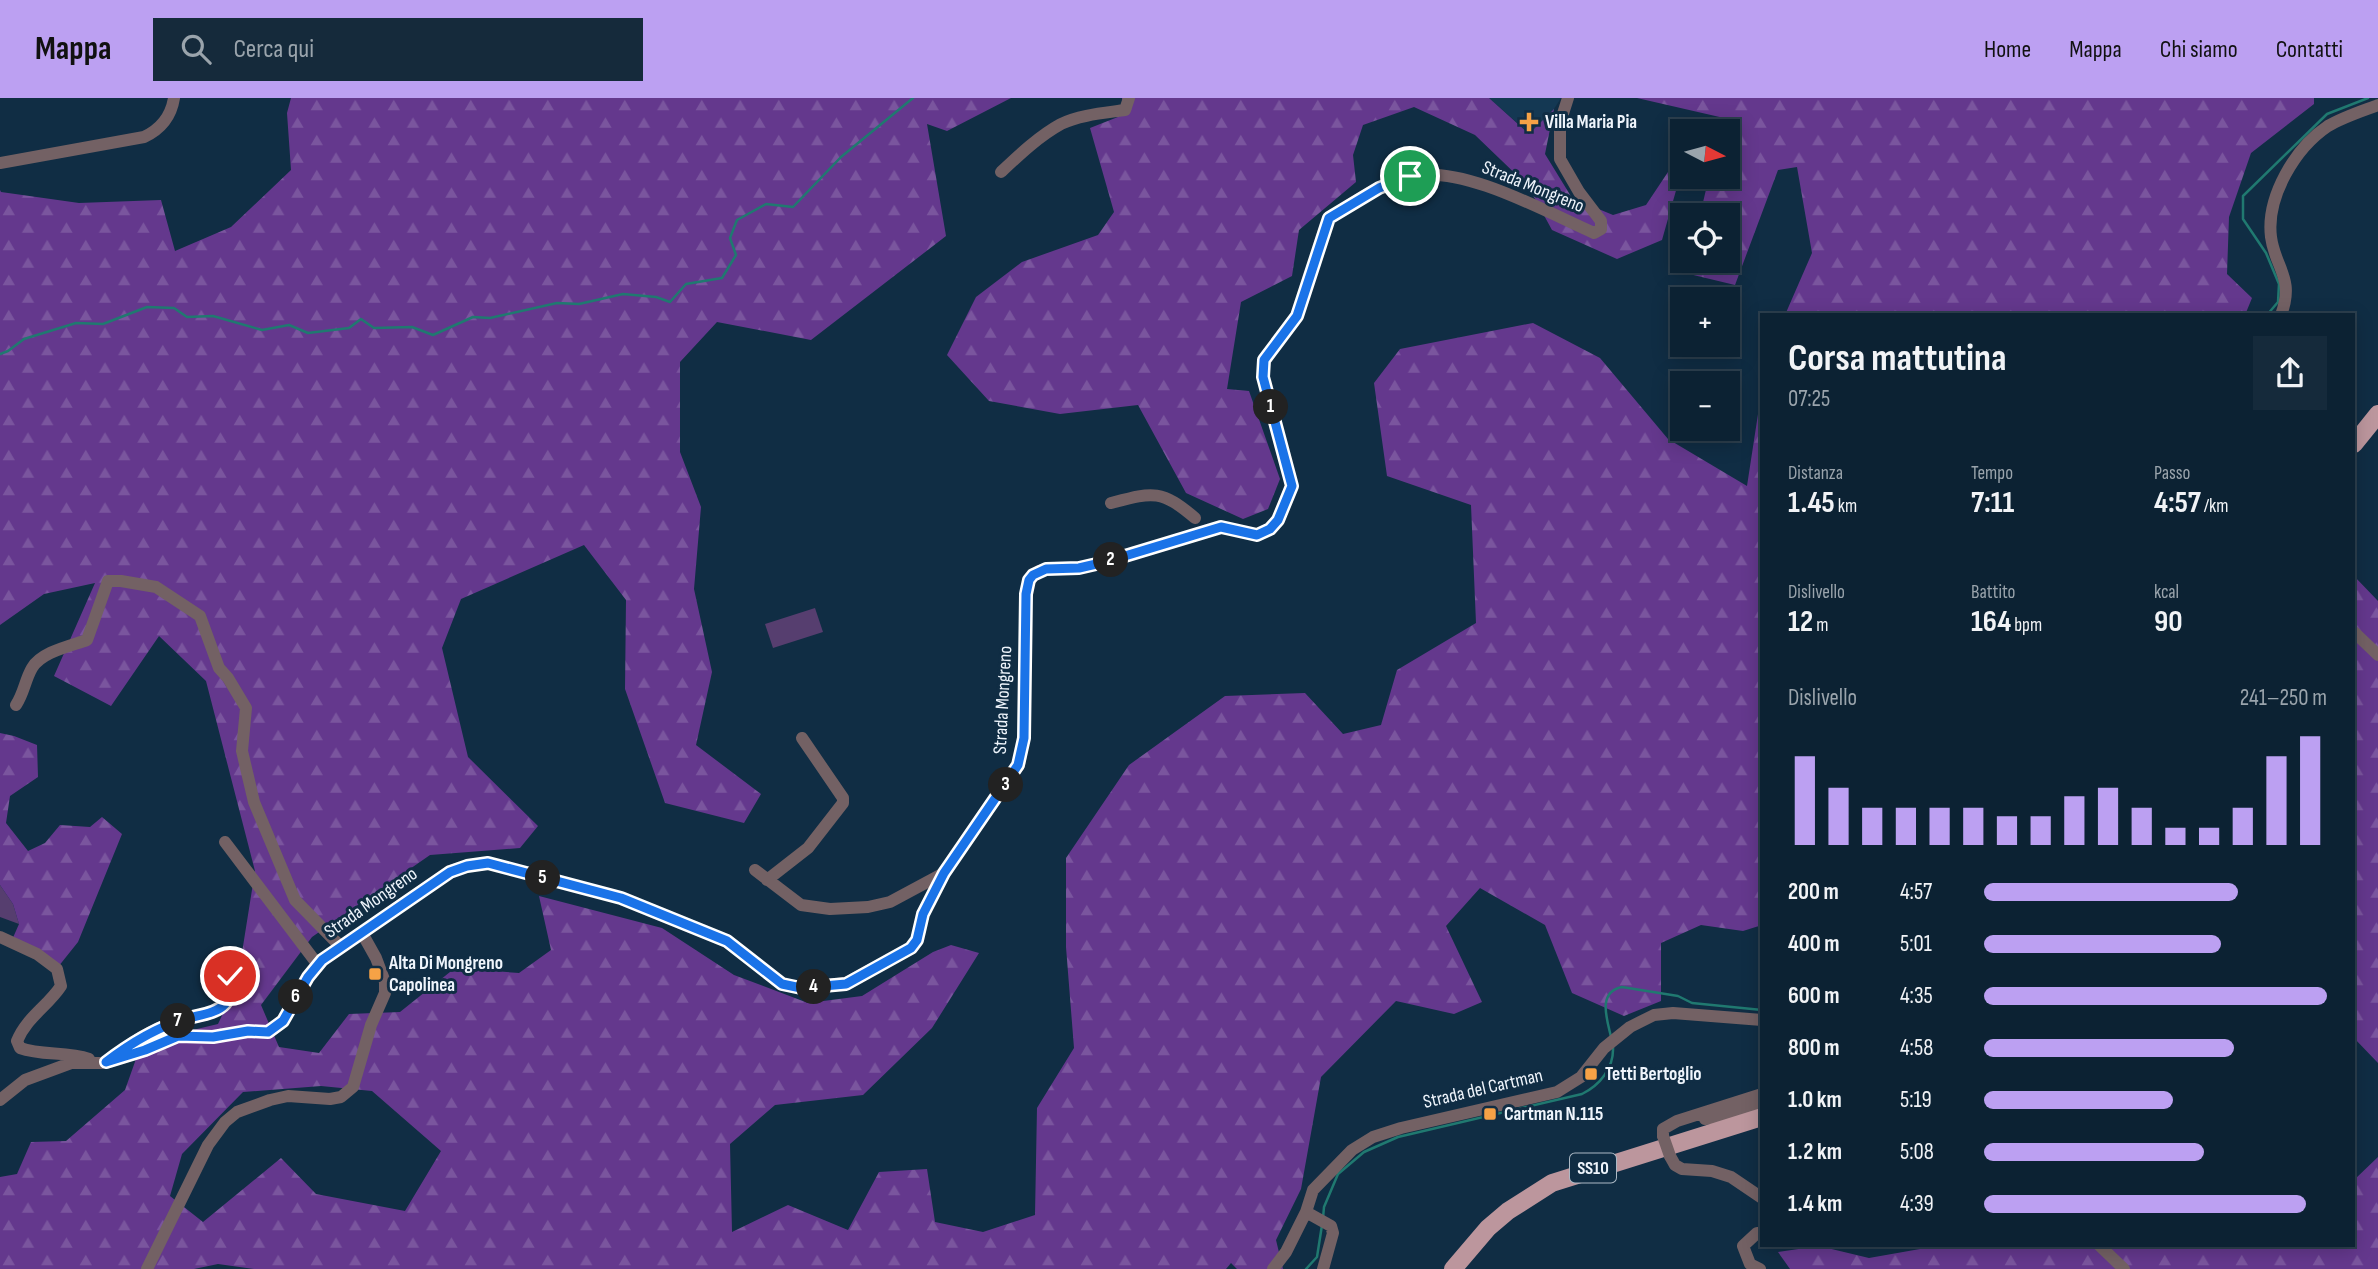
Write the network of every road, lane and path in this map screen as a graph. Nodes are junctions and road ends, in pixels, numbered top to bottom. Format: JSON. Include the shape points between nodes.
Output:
{"nodes":[{"id":1,"x":174,"y":98,"type":"edge"},
{"id":2,"x":1129,"y":98,"type":"edge"},
{"id":3,"x":1568,"y":98,"type":"edge"},
{"id":4,"x":2378,"y":104,"type":"edge"},
{"id":5,"x":0,"y":163,"type":"edge"},
{"id":6,"x":1001,"y":172,"type":"dead end"},
{"id":7,"x":2282,"y":313,"type":"edge"},
{"id":8,"x":2378,"y":414,"type":"edge"},
{"id":9,"x":2355,"y":443,"type":"edge"},
{"id":10,"x":1111,"y":503,"type":"dead end"},
{"id":11,"x":1211,"y":530,"type":"junction"},
{"id":12,"x":2355,"y":633,"type":"edge"},
{"id":13,"x":2378,"y":654,"type":"edge"},
{"id":14,"x":16,"y":705,"type":"dead end"},
{"id":15,"x":802,"y":738,"type":"dead end"},
{"id":16,"x":225,"y":842,"type":"dead end"},
{"id":17,"x":755,"y":870,"type":"dead end"},
{"id":18,"x":944,"y":873,"type":"junction"},
{"id":19,"x":767,"y":880,"type":"junction"},
{"id":20,"x":362,"y":933,"type":"junction"},
{"id":21,"x":0,"y":937,"type":"edge"},
{"id":22,"x":341,"y":947,"type":"junction"},
{"id":23,"x":318,"y":965,"type":"junction"},
{"id":24,"x":226,"y":974,"type":"dead end"},
{"id":25,"x":1760,"y":1020,"type":"edge"},
{"id":26,"x":104,"y":1059,"type":"junction"},
{"id":27,"x":1760,"y":1095,"type":"edge"},
{"id":28,"x":0,"y":1100,"type":"edge"},
{"id":29,"x":1760,"y":1107,"type":"edge"},
{"id":30,"x":1760,"y":1118,"type":"edge"},
{"id":31,"x":1677,"y":1121,"type":"junction"},
{"id":32,"x":1760,"y":1197,"type":"edge"},
{"id":33,"x":1317,"y":1217,"type":"junction"},
{"id":34,"x":1760,"y":1233,"type":"edge"},
{"id":35,"x":2101,"y":1247,"type":"edge"},
{"id":36,"x":147,"y":1269,"type":"edge"},
{"id":37,"x":1273,"y":1269,"type":"edge"},
{"id":38,"x":1323,"y":1269,"type":"edge"},
{"id":39,"x":1453,"y":1269,"type":"edge"},
{"id":40,"x":1760,"y":1269,"type":"edge"},
{"id":41,"x":2124,"y":1269,"type":"edge"}],
"edges":[{"from":1,"to":5,"type":"street","via":[[168,117],[157,131],[144,137]]},
{"from":2,"to":6,"type":"street","via":[[1125,110],[1061,124]]},
{"from":3,"to":11,"type":"street","name":"Strada Mongreno","via":[[1560,123],[1560,159],[1601,221],[1601,229],[1594,233],[1477,182],[1434,174],[1410,176],[1379,188],[1329,218],[1297,316],[1264,360],[1263,377],[1292,486],[1270,529],[1257,535],[1221,527]]},
{"from":4,"to":7,"type":"street","via":[[2328,127],[2304,149],[2276,193],[2270,214],[2271,239],[2287,293]]},
{"from":8,"to":9,"type":"main road"},
{"from":10,"to":11,"type":"street","via":[[1153,494],[1175,502]]},
{"from":11,"to":18,"type":"street","name":"Strada Mongreno","via":[[1105,562],[1046,569],[1029,580],[1021,758],[1013,777]]},
{"from":12,"to":13,"type":"street"},
{"from":14,"to":22,"type":"street","via":[[32,667],[44,657],[87,640],[108,581],[156,587],[200,616],[219,668],[246,708],[243,751],[254,802],[295,900]]},
{"from":15,"to":19,"type":"street","via":[[843,803],[808,848]]},
{"from":16,"to":23,"type":"street"},
{"from":17,"to":19,"type":"street"},
{"from":18,"to":19,"type":"street","via":[[890,902],[830,909],[801,905]]},
{"from":18,"to":20,"type":"street","name":"Strada Mongreno","via":[[911,948],[846,984],[801,988],[782,984],[715,936],[621,898],[488,863],[450,872]]},
{"from":20,"to":22,"type":"street","name":"Strada Mongreno"},
{"from":20,"to":36,"type":"street","via":[[376,958],[385,993],[353,1087],[330,1099],[288,1096],[251,1105],[225,1122],[208,1145]]},
{"from":21,"to":26,"type":"street","via":[[57,969],[61,986],[24,1025],[17,1041],[20,1048]]},
{"from":22,"to":23,"type":"street","name":"Strada Mongreno"},
{"from":23,"to":26,"type":"street","name":"Strada Mongreno","via":[[283,1021],[268,1032],[178,1036],[145,1050]]},
{"from":24,"to":26,"type":"street","via":[[230,976],[229,995],[213,1012],[173,1022]]},
{"from":25,"to":33,"type":"street","name":"Strada del Cartman","via":[[1654,1015],[1630,1027],[1604,1048],[1581,1077],[1557,1091],[1373,1137],[1352,1150],[1313,1190]]},
{"from":26,"to":28,"type":"street","name":"Strada Mongreno","via":[[71,1063],[25,1080]]},
{"from":27,"to":31,"type":"street"},
{"from":29,"to":31,"type":"street","via":[[1723,1117]]},
{"from":30,"to":39,"type":"main road","number":"SS10","via":[[1552,1183],[1488,1228]]},
{"from":31,"to":32,"type":"street","bridge":true,"via":[[1663,1129],[1675,1165],[1731,1177]]},
{"from":33,"to":37,"type":"street","name":"Strada del Cartman"},
{"from":33,"to":38,"type":"street","name":"Strada del Cartman","via":[[1333,1233]]},
{"from":34,"to":40,"type":"street","via":[[1743,1246],[1750,1264]]},
{"from":35,"to":41,"type":"street"}]}
